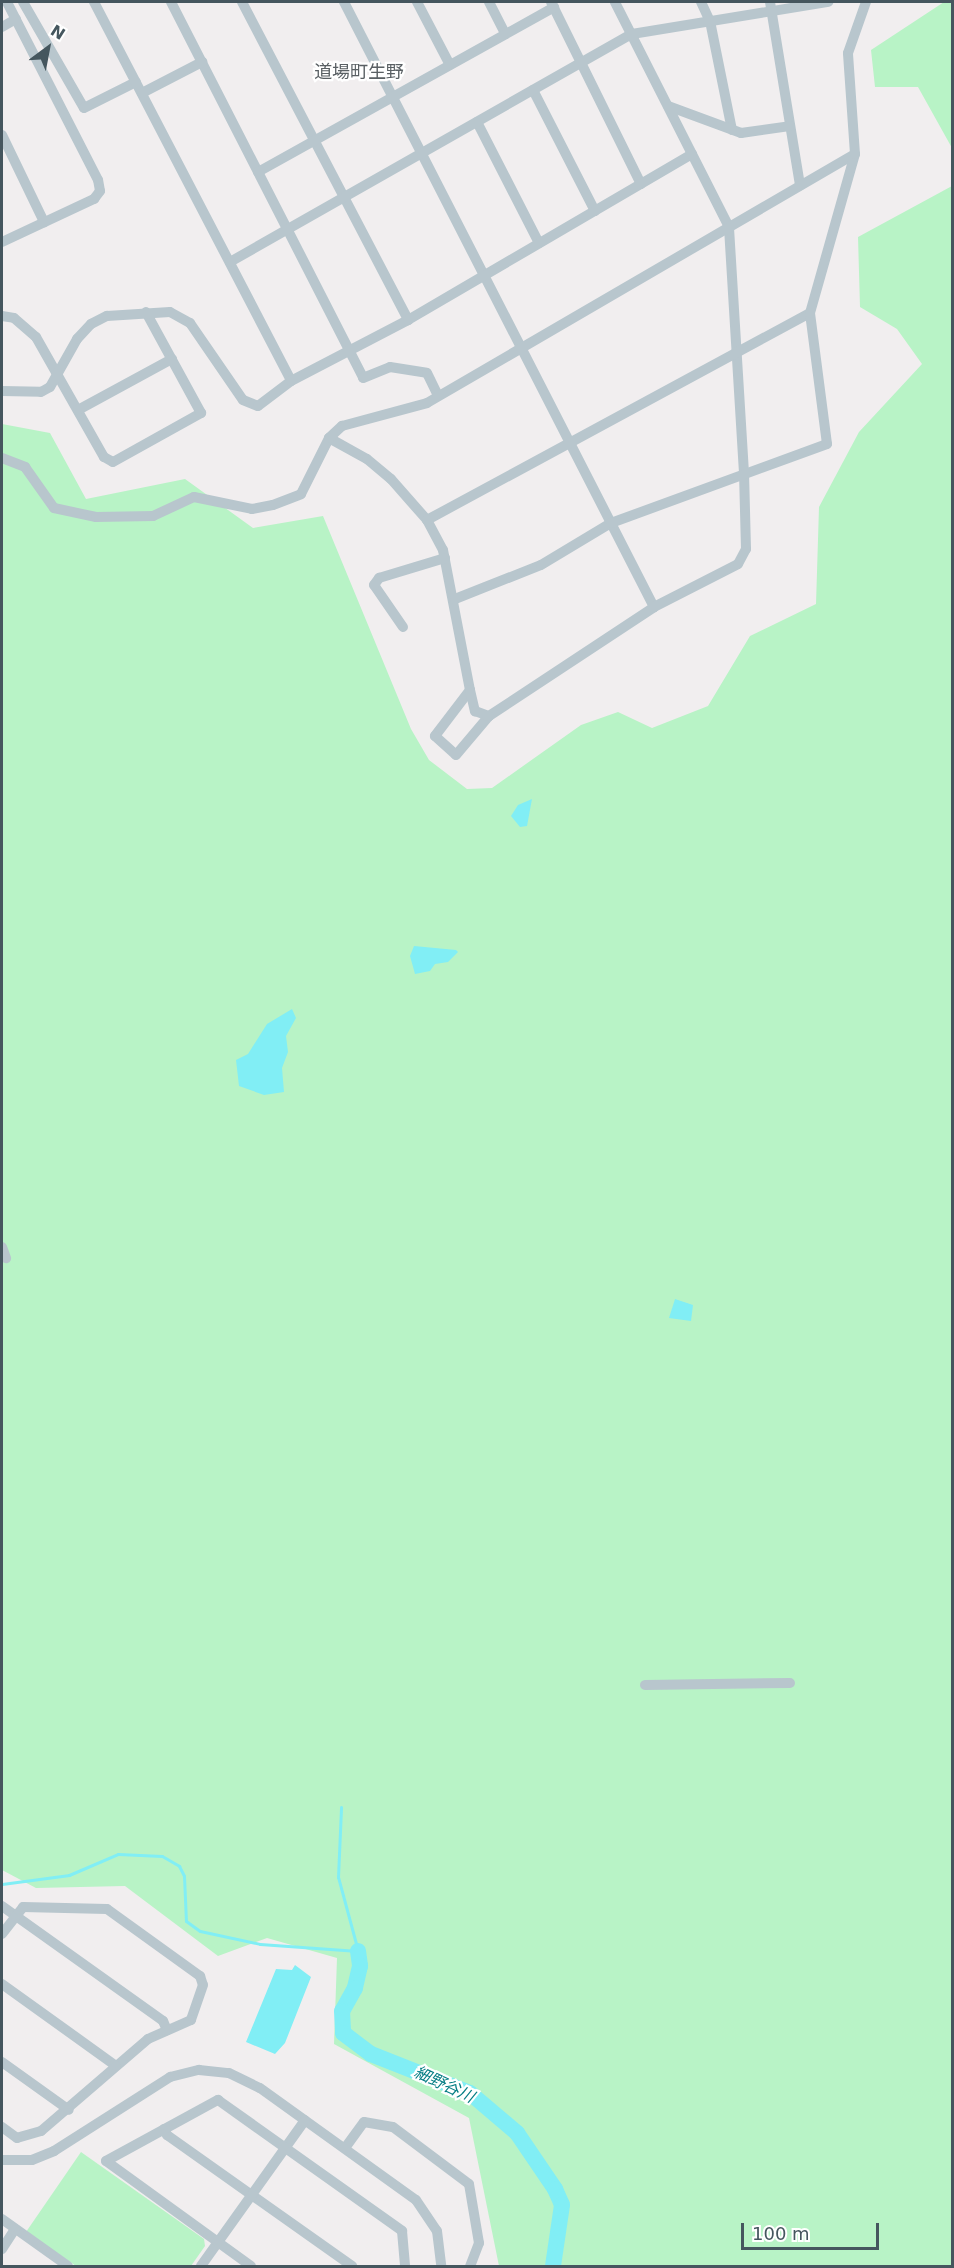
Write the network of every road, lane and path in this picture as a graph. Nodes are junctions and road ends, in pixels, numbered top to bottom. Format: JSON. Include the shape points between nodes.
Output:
{"nodes":[{"id":1,"x":7,"y":2,"type":"edge"},
{"id":2,"x":23,"y":2,"type":"edge"},
{"id":3,"x":94,"y":2,"type":"edge"},
{"id":4,"x":171,"y":2,"type":"edge"},
{"id":5,"x":242,"y":2,"type":"edge"},
{"id":6,"x":345,"y":2,"type":"edge"},
{"id":7,"x":417,"y":2,"type":"edge"},
{"id":8,"x":489,"y":2,"type":"edge"},
{"id":9,"x":615,"y":2,"type":"edge"},
{"id":10,"x":701,"y":2,"type":"edge"},
{"id":11,"x":828,"y":2,"type":"edge"},
{"id":12,"x":866,"y":2,"type":"edge"},
{"id":13,"x":553,"y":4,"type":"edge"},
{"id":14,"x":770,"y":6,"type":"edge"},
{"id":15,"x":16,"y":19,"type":"junction"},
{"id":16,"x":710,"y":21,"type":"junction"},
{"id":17,"x":2,"y":27,"type":"edge"},
{"id":18,"x":506,"y":34,"type":"junction"},
{"id":19,"x":632,"y":34,"type":"junction"},
{"id":20,"x":202,"y":62,"type":"junction"},
{"id":21,"x":582,"y":63,"type":"junction"},
{"id":22,"x":450,"y":65,"type":"junction"},
{"id":23,"x":136,"y":82,"type":"junction"},
{"id":24,"x":533,"y":90,"type":"junction"},
{"id":25,"x":142,"y":93,"type":"junction"},
{"id":26,"x":393,"y":97,"type":"junction"},
{"id":27,"x":668,"y":106,"type":"junction"},
{"id":28,"x":477,"y":122,"type":"junction"},
{"id":29,"x":790,"y":126,"type":"junction"},
{"id":30,"x":732,"y":130,"type":"junction"},
{"id":31,"x":2,"y":135,"type":"edge"},
{"id":32,"x":314,"y":141,"type":"junction"},
{"id":33,"x":422,"y":153,"type":"junction"},
{"id":34,"x":692,"y":154,"type":"junction"},
{"id":35,"x":855,"y":154,"type":"junction"},
{"id":36,"x":258,"y":172,"type":"junction"},
{"id":37,"x":641,"y":184,"type":"junction"},
{"id":38,"x":800,"y":186,"type":"junction"},
{"id":39,"x":344,"y":197,"type":"junction"},
{"id":40,"x":595,"y":211,"type":"junction"},
{"id":41,"x":44,"y":222,"type":"junction"},
{"id":42,"x":729,"y":227,"type":"junction"},
{"id":43,"x":287,"y":229,"type":"junction"},
{"id":44,"x":2,"y":242,"type":"edge"},
{"id":45,"x":539,"y":243,"type":"junction"},
{"id":46,"x":230,"y":262,"type":"junction"},
{"id":47,"x":484,"y":275,"type":"junction"},
{"id":48,"x":146,"y":312,"type":"junction"},
{"id":49,"x":810,"y":313,"type":"junction"},
{"id":50,"x":2,"y":316,"type":"edge"},
{"id":51,"x":408,"y":320,"type":"junction"},
{"id":52,"x":522,"y":348,"type":"junction"},
{"id":53,"x":349,"y":350,"type":"junction"},
{"id":54,"x":739,"y":351,"type":"junction"},
{"id":55,"x":172,"y":359,"type":"junction"},
{"id":56,"x":57,"y":372,"type":"junction"},
{"id":57,"x":291,"y":381,"type":"junction"},
{"id":58,"x":2,"y":391,"type":"edge"},
{"id":59,"x":438,"y":396,"type":"junction"},
{"id":60,"x":78,"y":410,"type":"junction"},
{"id":61,"x":329,"y":438,"type":"junction"},
{"id":62,"x":570,"y":442,"type":"junction"},
{"id":63,"x":2,"y":458,"type":"edge"},
{"id":64,"x":744,"y":473,"type":"junction"},
{"id":65,"x":427,"y":520,"type":"junction"},
{"id":66,"x":612,"y":523,"type":"junction"},
{"id":67,"x":445,"y":558,"type":"junction"},
{"id":68,"x":455,"y":599,"type":"junction"},
{"id":69,"x":654,"y":607,"type":"junction"},
{"id":70,"x":403,"y":627,"type":"dead end"},
{"id":71,"x":470,"y":690,"type":"junction"},
{"id":72,"x":489,"y":717,"type":"junction"},
{"id":73,"x":2,"y":1247,"type":"edge"},
{"id":74,"x":6,"y":1258,"type":"dead end"},
{"id":75,"x":790,"y":1683,"type":"dead end"},
{"id":76,"x":645,"y":1685,"type":"dead end"},
{"id":77,"x":2,"y":1906,"type":"edge"},
{"id":78,"x":15,"y":1915,"type":"junction"},
{"id":79,"x":2,"y":1934,"type":"edge"},
{"id":80,"x":2,"y":1984,"type":"edge"},
{"id":81,"x":166,"y":2030,"type":"junction"},
{"id":82,"x":2,"y":2062,"type":"edge"},
{"id":83,"x":116,"y":2066,"type":"junction"},
{"id":84,"x":69,"y":2110,"type":"junction"},
{"id":85,"x":305,"y":2120,"type":"junction"},
{"id":86,"x":2,"y":2127,"type":"edge"},
{"id":87,"x":164,"y":2129,"type":"junction"},
{"id":88,"x":285,"y":2148,"type":"junction"},
{"id":89,"x":345,"y":2148,"type":"junction"},
{"id":90,"x":2,"y":2160,"type":"edge"},
{"id":91,"x":251,"y":2195,"type":"junction"},
{"id":92,"x":2,"y":2219,"type":"edge"},
{"id":93,"x":15,"y":2229,"type":"junction"},
{"id":94,"x":218,"y":2243,"type":"junction"},
{"id":95,"x":2,"y":2249,"type":"edge"},
{"id":96,"x":68,"y":2266,"type":"edge"},
{"id":97,"x":201,"y":2266,"type":"edge"},
{"id":98,"x":251,"y":2266,"type":"edge"},
{"id":99,"x":352,"y":2266,"type":"edge"},
{"id":100,"x":405,"y":2266,"type":"edge"},
{"id":101,"x":441,"y":2266,"type":"edge"},
{"id":102,"x":470,"y":2266,"type":"edge"}],
"edges":[{"from":1,"to":15,"type":"street"},
{"from":2,"to":23,"type":"street","via":[[84,108]]},
{"from":3,"to":23,"type":"street"},
{"from":4,"to":20,"type":"street"},
{"from":5,"to":32,"type":"street"},
{"from":6,"to":26,"type":"street"},
{"from":7,"to":22,"type":"street"},
{"from":8,"to":18,"type":"street"},
{"from":9,"to":19,"type":"street"},
{"from":10,"to":16,"type":"street"},
{"from":11,"to":14,"type":"street"},
{"from":12,"to":35,"type":"street","via":[[848,53]]},
{"from":13,"to":18,"type":"street"},
{"from":13,"to":21,"type":"street"},
{"from":14,"to":16,"type":"street"},
{"from":14,"to":29,"type":"street"},
{"from":15,"to":17,"type":"street"},
{"from":15,"to":41,"type":"street","via":[[99,180],[100,191],[94,199]]},
{"from":16,"to":19,"type":"street"},
{"from":16,"to":30,"type":"street"},
{"from":18,"to":22,"type":"street"},
{"from":19,"to":21,"type":"street"},
{"from":19,"to":27,"type":"street"},
{"from":20,"to":25,"type":"street"},
{"from":20,"to":36,"type":"street"},
{"from":21,"to":24,"type":"street"},
{"from":21,"to":37,"type":"street"},
{"from":22,"to":26,"type":"street"},
{"from":23,"to":25,"type":"street"},
{"from":24,"to":28,"type":"street"},
{"from":24,"to":40,"type":"street"},
{"from":25,"to":46,"type":"street"},
{"from":26,"to":32,"type":"street"},
{"from":26,"to":33,"type":"street"},
{"from":27,"to":30,"type":"street"},
{"from":27,"to":34,"type":"street"},
{"from":28,"to":33,"type":"street"},
{"from":28,"to":45,"type":"street"},
{"from":29,"to":30,"type":"street","via":[[741,133]]},
{"from":29,"to":38,"type":"street"},
{"from":31,"to":41,"type":"street"},
{"from":32,"to":36,"type":"street"},
{"from":32,"to":39,"type":"street"},
{"from":33,"to":39,"type":"street"},
{"from":33,"to":47,"type":"street"},
{"from":34,"to":37,"type":"street"},
{"from":34,"to":42,"type":"street"},
{"from":35,"to":38,"type":"street"},
{"from":35,"to":49,"type":"street"},
{"from":36,"to":43,"type":"street"},
{"from":37,"to":40,"type":"street"},
{"from":38,"to":42,"type":"street"},
{"from":39,"to":43,"type":"street"},
{"from":39,"to":51,"type":"street"},
{"from":40,"to":45,"type":"street"},
{"from":41,"to":44,"type":"street"},
{"from":42,"to":52,"type":"street"},
{"from":42,"to":54,"type":"street"},
{"from":43,"to":46,"type":"street"},
{"from":43,"to":53,"type":"street"},
{"from":45,"to":47,"type":"street"},
{"from":46,"to":57,"type":"street"},
{"from":47,"to":51,"type":"street"},
{"from":47,"to":52,"type":"street"},
{"from":48,"to":55,"type":"street"},
{"from":48,"to":56,"type":"street","via":[[107,316],[91,324]]},
{"from":48,"to":57,"type":"street","via":[[170,312],[190,323],[243,400],[258,406]]},
{"from":49,"to":54,"type":"street"},
{"from":49,"to":64,"type":"street","via":[[827,444]]},
{"from":50,"to":56,"type":"street","via":[[28,327]]},
{"from":51,"to":53,"type":"street"},
{"from":52,"to":59,"type":"street"},
{"from":52,"to":62,"type":"street"},
{"from":53,"to":57,"type":"street"},
{"from":53,"to":59,"type":"street","via":[[363,378],[390,367],[427,373]]},
{"from":54,"to":62,"type":"street"},
{"from":54,"to":64,"type":"street"},
{"from":55,"to":60,"type":"street"},
{"from":55,"to":60,"type":"street","via":[[201,413],[113,462],[104,458]]},
{"from":56,"to":58,"type":"street","via":[[50,387],[41,392]]},
{"from":56,"to":60,"type":"street"},
{"from":59,"to":61,"type":"street","via":[[342,426]]},
{"from":61,"to":63,"type":"street","via":[[301,494],[252,508],[194,497],[153,516],[96,517],[54,508],[25,467]]},
{"from":61,"to":65,"type":"street","via":[[367,459]]},
{"from":62,"to":65,"type":"street"},
{"from":62,"to":66,"type":"street"},
{"from":64,"to":66,"type":"street"},
{"from":64,"to":69,"type":"street","via":[[746,549],[738,564]]},
{"from":65,"to":67,"type":"street"},
{"from":66,"to":68,"type":"street","via":[[541,565]]},
{"from":66,"to":69,"type":"street"},
{"from":67,"to":68,"type":"street"},
{"from":67,"to":70,"type":"street","via":[[379,578],[374,585]]},
{"from":68,"to":71,"type":"street"},
{"from":69,"to":72,"type":"street"},
{"from":71,"to":72,"type":"street","via":[[475,711]]},
{"from":71,"to":72,"type":"street","via":[[435,736],[456,754]]},
{"from":73,"to":74,"type":"street"},
{"from":75,"to":76,"type":"street"},
{"from":77,"to":78,"type":"street"},
{"from":78,"to":79,"type":"street"},
{"from":78,"to":81,"type":"street","via":[[163,2021]]},
{"from":78,"to":81,"type":"street","via":[[23,1906],[106,1909],[200,1976],[204,1985],[191,2020]]},
{"from":80,"to":83,"type":"street"},
{"from":81,"to":83,"type":"street"},
{"from":82,"to":84,"type":"street"},
{"from":83,"to":84,"type":"street"},
{"from":84,"to":86,"type":"street","via":[[41,2132],[17,2138]]},
{"from":85,"to":88,"type":"street"},
{"from":85,"to":89,"type":"street"},
{"from":85,"to":90,"type":"street","via":[[245,2079],[199,2070],[158,2084],[54,2151],[32,2160]]},
{"from":87,"to":88,"type":"street","via":[[218,2100]]},
{"from":87,"to":91,"type":"street"},
{"from":87,"to":94,"type":"street","via":[[106,2161]]},
{"from":88,"to":91,"type":"street"},
{"from":88,"to":100,"type":"street","via":[[402,2231]]},
{"from":89,"to":101,"type":"street","via":[[424,2209],[441,2244]]},
{"from":89,"to":102,"type":"street","via":[[364,2122],[393,2127],[469,2184],[479,2243]]},
{"from":91,"to":94,"type":"street"},
{"from":91,"to":99,"type":"street"},
{"from":92,"to":93,"type":"street"},
{"from":93,"to":95,"type":"street"},
{"from":93,"to":96,"type":"street"},
{"from":94,"to":97,"type":"street"},
{"from":94,"to":98,"type":"street"}]}
